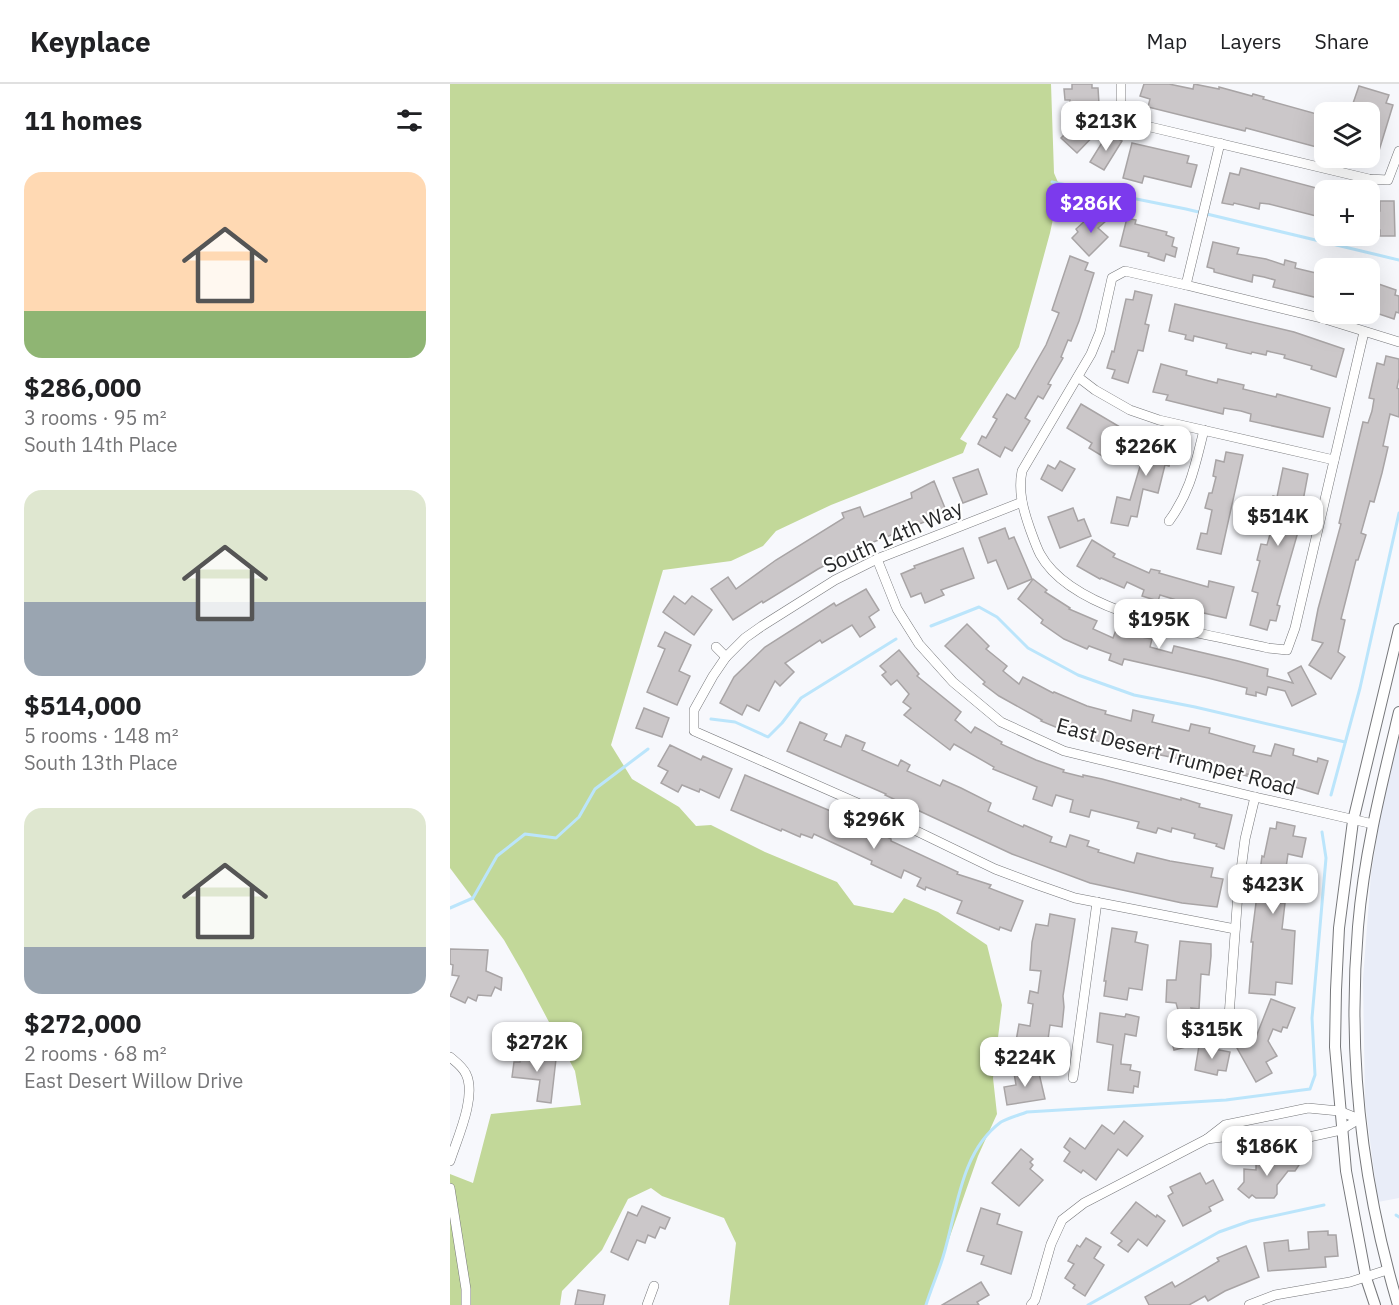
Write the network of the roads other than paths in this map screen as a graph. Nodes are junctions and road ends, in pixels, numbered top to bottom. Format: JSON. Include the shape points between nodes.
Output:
{"nodes":[{"id":1,"x":1121,"y":84,"type":"edge"},
{"id":2,"x":1220,"y":143,"type":"junction"},
{"id":3,"x":1399,"y":151,"type":"edge"},
{"id":4,"x":1186,"y":285,"type":"junction"},
{"id":5,"x":1364,"y":332,"type":"junction"},
{"id":6,"x":1399,"y":342,"type":"edge"},
{"id":7,"x":1078,"y":378,"type":"junction"},
{"id":8,"x":1204,"y":430,"type":"junction"},
{"id":9,"x":1334,"y":460,"type":"junction"},
{"id":10,"x":1022,"y":502,"type":"junction"},
{"id":11,"x":1169,"y":521,"type":"dead end"},
{"id":12,"x":877,"y":559,"type":"junction"},
{"id":13,"x":1399,"y":629,"type":"edge"},
{"id":14,"x":716,"y":647,"type":"dead end"},
{"id":15,"x":726,"y":657,"type":"junction"},
{"id":16,"x":1399,"y":712,"type":"edge"},
{"id":17,"x":1255,"y":797,"type":"junction"},
{"id":18,"x":1353,"y":821,"type":"junction"},
{"id":19,"x":1373,"y":824,"type":"junction"},
{"id":20,"x":1097,"y":902,"type":"junction"},
{"id":21,"x":1235,"y":929,"type":"junction"},
{"id":22,"x":1229,"y":1016,"type":"dead end"},
{"id":23,"x":450,"y":1057,"type":"edge"},
{"id":24,"x":1073,"y":1078,"type":"dead end"},
{"id":25,"x":1339,"y":1111,"type":"junction"},
{"id":26,"x":1359,"y":1119,"type":"junction"},
{"id":27,"x":1341,"y":1130,"type":"junction"},
{"id":28,"x":1207,"y":1139,"type":"junction"},
{"id":29,"x":450,"y":1161,"type":"edge"},
{"id":30,"x":450,"y":1188,"type":"edge"},
{"id":31,"x":1387,"y":1270,"type":"junction"},
{"id":32,"x":1366,"y":1278,"type":"junction"},
{"id":33,"x":654,"y":1286,"type":"dead end"},
{"id":34,"x":466,"y":1305,"type":"edge"},
{"id":35,"x":647,"y":1305,"type":"edge"},
{"id":36,"x":1031,"y":1305,"type":"edge"},
{"id":37,"x":1248,"y":1305,"type":"edge"},
{"id":38,"x":1375,"y":1305,"type":"edge"},
{"id":39,"x":1398,"y":1305,"type":"edge"}],
"edges":[{"from":1,"to":2,"type":"street","via":[[1121,116],[1142,125]]},
{"from":2,"to":3,"type":"street","via":[[1369,179],[1388,180]]},
{"from":2,"to":4,"type":"street"},
{"from":4,"to":5,"type":"street"},
{"from":4,"to":7,"type":"street","via":[[1125,271],[1112,278],[1100,332]]},
{"from":5,"to":6,"type":"street"},
{"from":5,"to":9,"type":"street"},
{"from":7,"to":8,"type":"street","via":[[1130,410]]},
{"from":7,"to":10,"type":"street","via":[[1022,471],[1018,487]]},
{"from":8,"to":9,"type":"street"},
{"from":8,"to":11,"type":"street","via":[[1189,489]]},
{"from":9,"to":10,"type":"street","via":[[1287,650],[1137,618],[1076,591],[1041,555]]},
{"from":10,"to":12,"type":"street","name":"South 14th Way"},
{"from":12,"to":15,"type":"street","name":"South 14th Way","via":[[762,626]]},
{"from":12,"to":17,"type":"street","name":"East Desert Trumpet Road","via":[[897,609],[919,644],[953,682],[1001,722],[1064,751]]},
{"from":13,"to":18,"type":"street"},
{"from":14,"to":15,"type":"street"},
{"from":15,"to":20,"type":"street","name":"South 14th Way","via":[[694,710],[693,731],[995,868]]},
{"from":16,"to":19,"type":"street"},
{"from":17,"to":18,"type":"street","name":"East Desert Trumpet Road"},
{"from":17,"to":21,"type":"street","via":[[1245,839]]},
{"from":18,"to":19,"type":"street","name":"East Desert Trumpet Road"},
{"from":18,"to":25,"type":"street","via":[[1336,979]]},
{"from":19,"to":26,"type":"street","via":[[1358,927],[1354,988]]},
{"from":20,"to":21,"type":"street"},
{"from":20,"to":24,"type":"street"},
{"from":21,"to":22,"type":"street"},
{"from":23,"to":29,"type":"street","via":[[467,1075],[470,1089]]},
{"from":25,"to":26,"type":"street"},
{"from":25,"to":27,"type":"street"},
{"from":25,"to":28,"type":"street","via":[[1308,1108],[1245,1120],[1225,1125]]},
{"from":26,"to":27,"type":"street"},
{"from":26,"to":31,"type":"street","via":[[1368,1189]]},
{"from":27,"to":28,"type":"street","via":[[1309,1137],[1246,1134]]},
{"from":27,"to":32,"type":"street"},
{"from":28,"to":36,"type":"street","via":[[1058,1217]]},
{"from":30,"to":34,"type":"street"},
{"from":31,"to":32,"type":"street"},
{"from":31,"to":39,"type":"street"},
{"from":32,"to":37,"type":"street","via":[[1275,1295]]},
{"from":32,"to":38,"type":"street"},
{"from":33,"to":35,"type":"street"}]}
